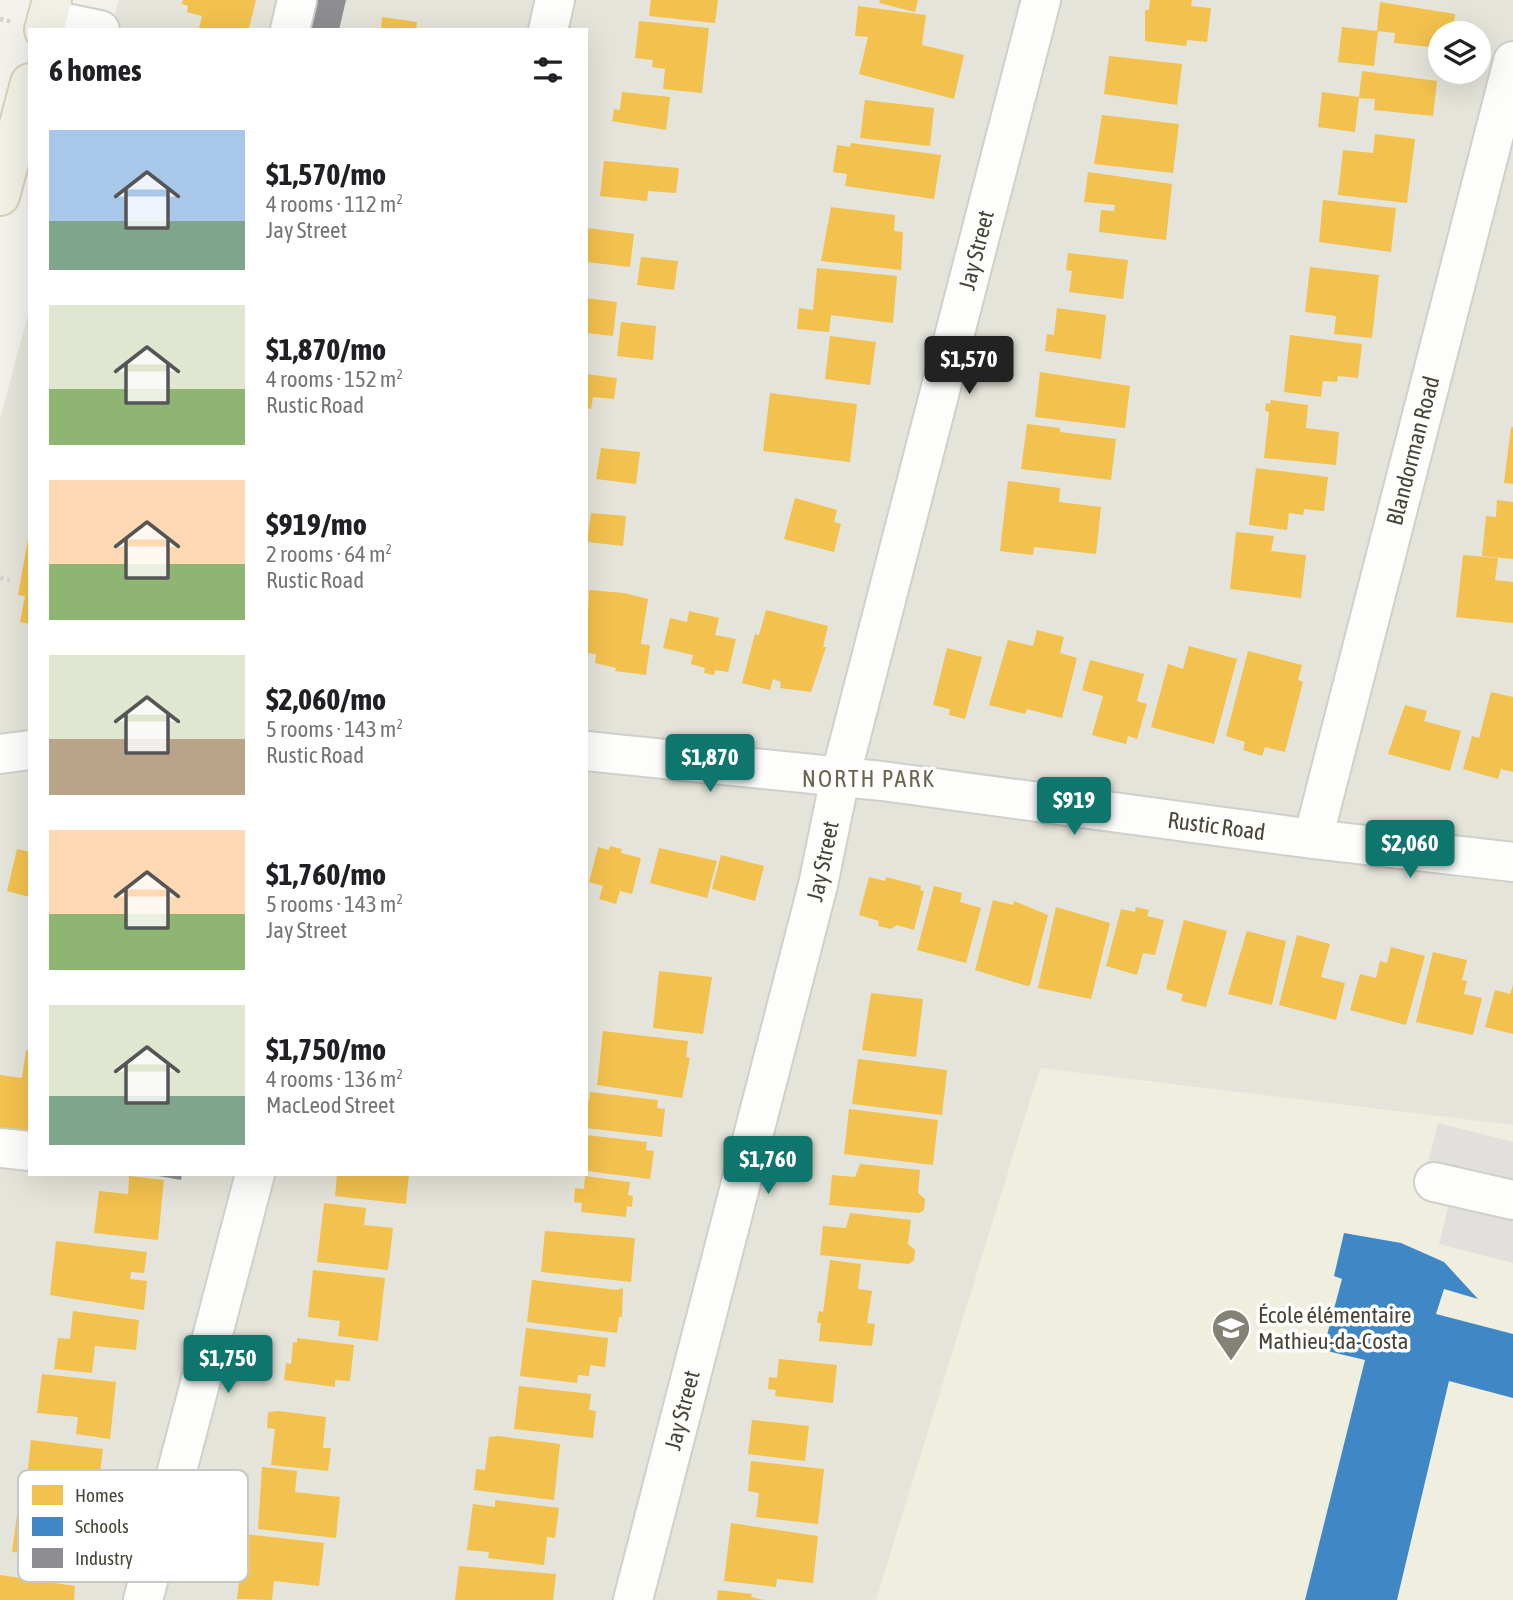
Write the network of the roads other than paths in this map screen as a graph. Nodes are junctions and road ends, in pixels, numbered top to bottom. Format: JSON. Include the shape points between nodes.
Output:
{"nodes":[{"id":1,"x":297,"y":0,"type":"edge"},
{"id":2,"x":555,"y":0,"type":"edge"},
{"id":3,"x":1041,"y":0,"type":"edge"},
{"id":4,"x":47,"y":16,"type":"edge"},
{"id":5,"x":92,"y":28,"type":"edge"},
{"id":6,"x":290,"y":28,"type":"edge"},
{"id":7,"x":548,"y":28,"type":"edge"},
{"id":8,"x":1513,"y":61,"type":"edge"},
{"id":9,"x":17,"y":102,"type":"edge"},
{"id":10,"x":0,"y":196,"type":"edge"},
{"id":11,"x":28,"y":750,"type":"edge"},
{"id":12,"x":588,"y":751,"type":"edge"},
{"id":13,"x":0,"y":754,"type":"edge"},
{"id":14,"x":840,"y":778,"type":"junction"},
{"id":15,"x":1313,"y":839,"type":"junction"},
{"id":16,"x":1513,"y":862,"type":"edge"},
{"id":17,"x":0,"y":1148,"type":"edge"},
{"id":18,"x":28,"y":1151,"type":"edge"},
{"id":19,"x":254,"y":1176,"type":"edge"},
{"id":20,"x":1434,"y":1182,"type":"dead end"},
{"id":21,"x":1513,"y":1200,"type":"edge"},
{"id":22,"x":177,"y":1470,"type":"edge"},
{"id":23,"x":148,"y":1582,"type":"edge"},
{"id":24,"x":143,"y":1600,"type":"edge"},
{"id":25,"x":633,"y":1600,"type":"edge"}],
"edges":[{"from":1,"to":6,"type":"street"},
{"from":2,"to":7,"type":"street"},
{"from":3,"to":14,"type":"street","name":"Jay Street"},
{"from":4,"to":5,"type":"street"},
{"from":8,"to":15,"type":"street","name":"Blandorman Road"},
{"from":9,"to":10,"type":"main road"},
{"from":11,"to":13,"type":"street"},
{"from":12,"to":14,"type":"street","name":"Rustic Road"},
{"from":14,"to":15,"type":"street","name":"Rustic Road"},
{"from":14,"to":25,"type":"street","name":"Jay Street","via":[[818,885]]},
{"from":15,"to":16,"type":"street","name":"Rustic Road"},
{"from":17,"to":18,"type":"street"},
{"from":19,"to":22,"type":"street"},
{"from":20,"to":21,"type":"street"},
{"from":23,"to":24,"type":"street"}]}
